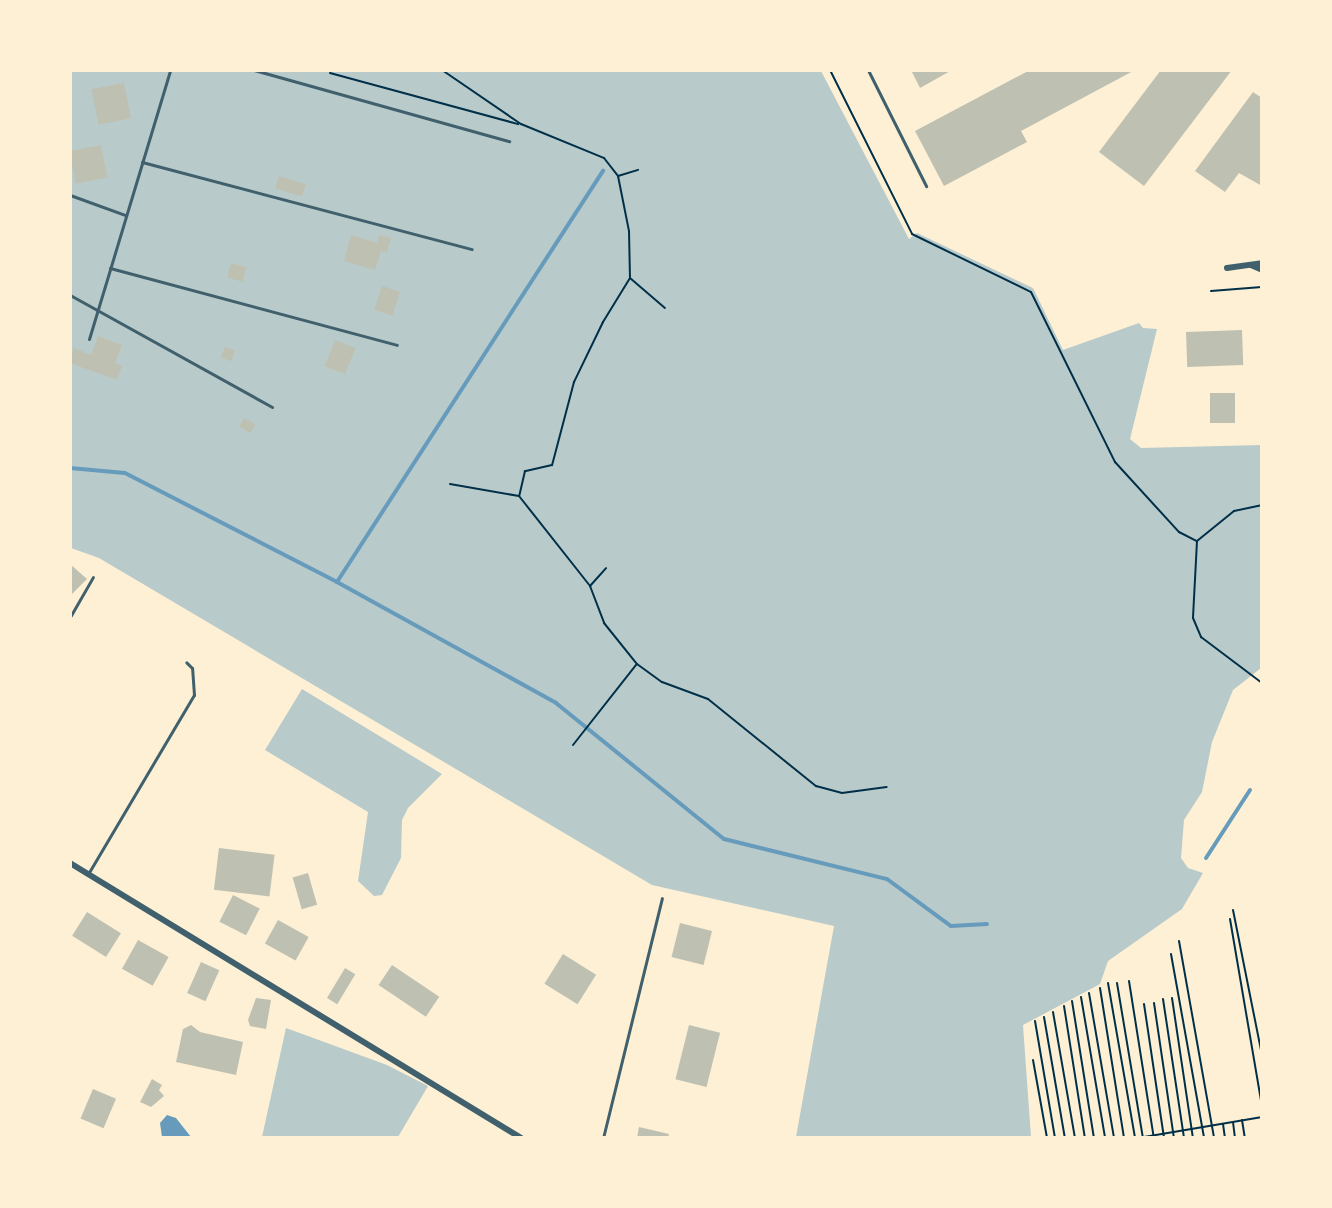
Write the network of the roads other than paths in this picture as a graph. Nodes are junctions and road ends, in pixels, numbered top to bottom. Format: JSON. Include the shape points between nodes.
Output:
{"nodes":[{"id":1,"x":170,"y":70,"type":"edge"},
{"id":2,"x":254,"y":70,"type":"edge"},
{"id":3,"x":868,"y":70,"type":"edge"},
{"id":4,"x":509,"y":141,"type":"dead end"},
{"id":5,"x":142,"y":162,"type":"junction"},
{"id":6,"x":926,"y":186,"type":"dead end"},
{"id":7,"x":70,"y":195,"type":"edge"},
{"id":8,"x":126,"y":215,"type":"junction"},
{"id":9,"x":472,"y":249,"type":"dead end"},
{"id":10,"x":1262,"y":263,"type":"edge"},
{"id":11,"x":1251,"y":264,"type":"junction"},
{"id":12,"x":110,"y":268,"type":"junction"},
{"id":13,"x":1227,"y":268,"type":"dead end"},
{"id":14,"x":1262,"y":270,"type":"edge"},
{"id":15,"x":70,"y":295,"type":"edge"},
{"id":16,"x":97,"y":310,"type":"junction"},
{"id":17,"x":89,"y":339,"type":"dead end"},
{"id":18,"x":397,"y":345,"type":"dead end"},
{"id":19,"x":272,"y":407,"type":"dead end"},
{"id":20,"x":93,"y":577,"type":"dead end"},
{"id":21,"x":70,"y":617,"type":"edge"},
{"id":22,"x":186,"y":662,"type":"dead end"},
{"id":23,"x":70,"y":863,"type":"edge"},
{"id":24,"x":88,"y":874,"type":"junction"},
{"id":25,"x":662,"y":898,"type":"dead end"},
{"id":26,"x":521,"y":1137,"type":"edge"},
{"id":27,"x":603,"y":1137,"type":"edge"}],
"edges":[{"from":1,"to":5,"type":"lane"},
{"from":2,"to":4,"type":"lane"},
{"from":3,"to":6,"type":"lane"},
{"from":5,"to":8,"type":"lane"},
{"from":5,"to":9,"type":"lane"},
{"from":7,"to":8,"type":"lane"},
{"from":8,"to":12,"type":"lane"},
{"from":10,"to":11,"type":"street"},
{"from":11,"to":13,"type":"street"},
{"from":11,"to":14,"type":"street"},
{"from":12,"to":16,"type":"lane"},
{"from":12,"to":18,"type":"lane"},
{"from":15,"to":16,"type":"lane"},
{"from":16,"to":17,"type":"lane"},
{"from":16,"to":19,"type":"lane"},
{"from":20,"to":21,"type":"lane"},
{"from":22,"to":24,"type":"lane","via":[[192,668],[194,695]]},
{"from":23,"to":24,"type":"street"},
{"from":24,"to":26,"type":"street"},
{"from":25,"to":27,"type":"lane"}]}
